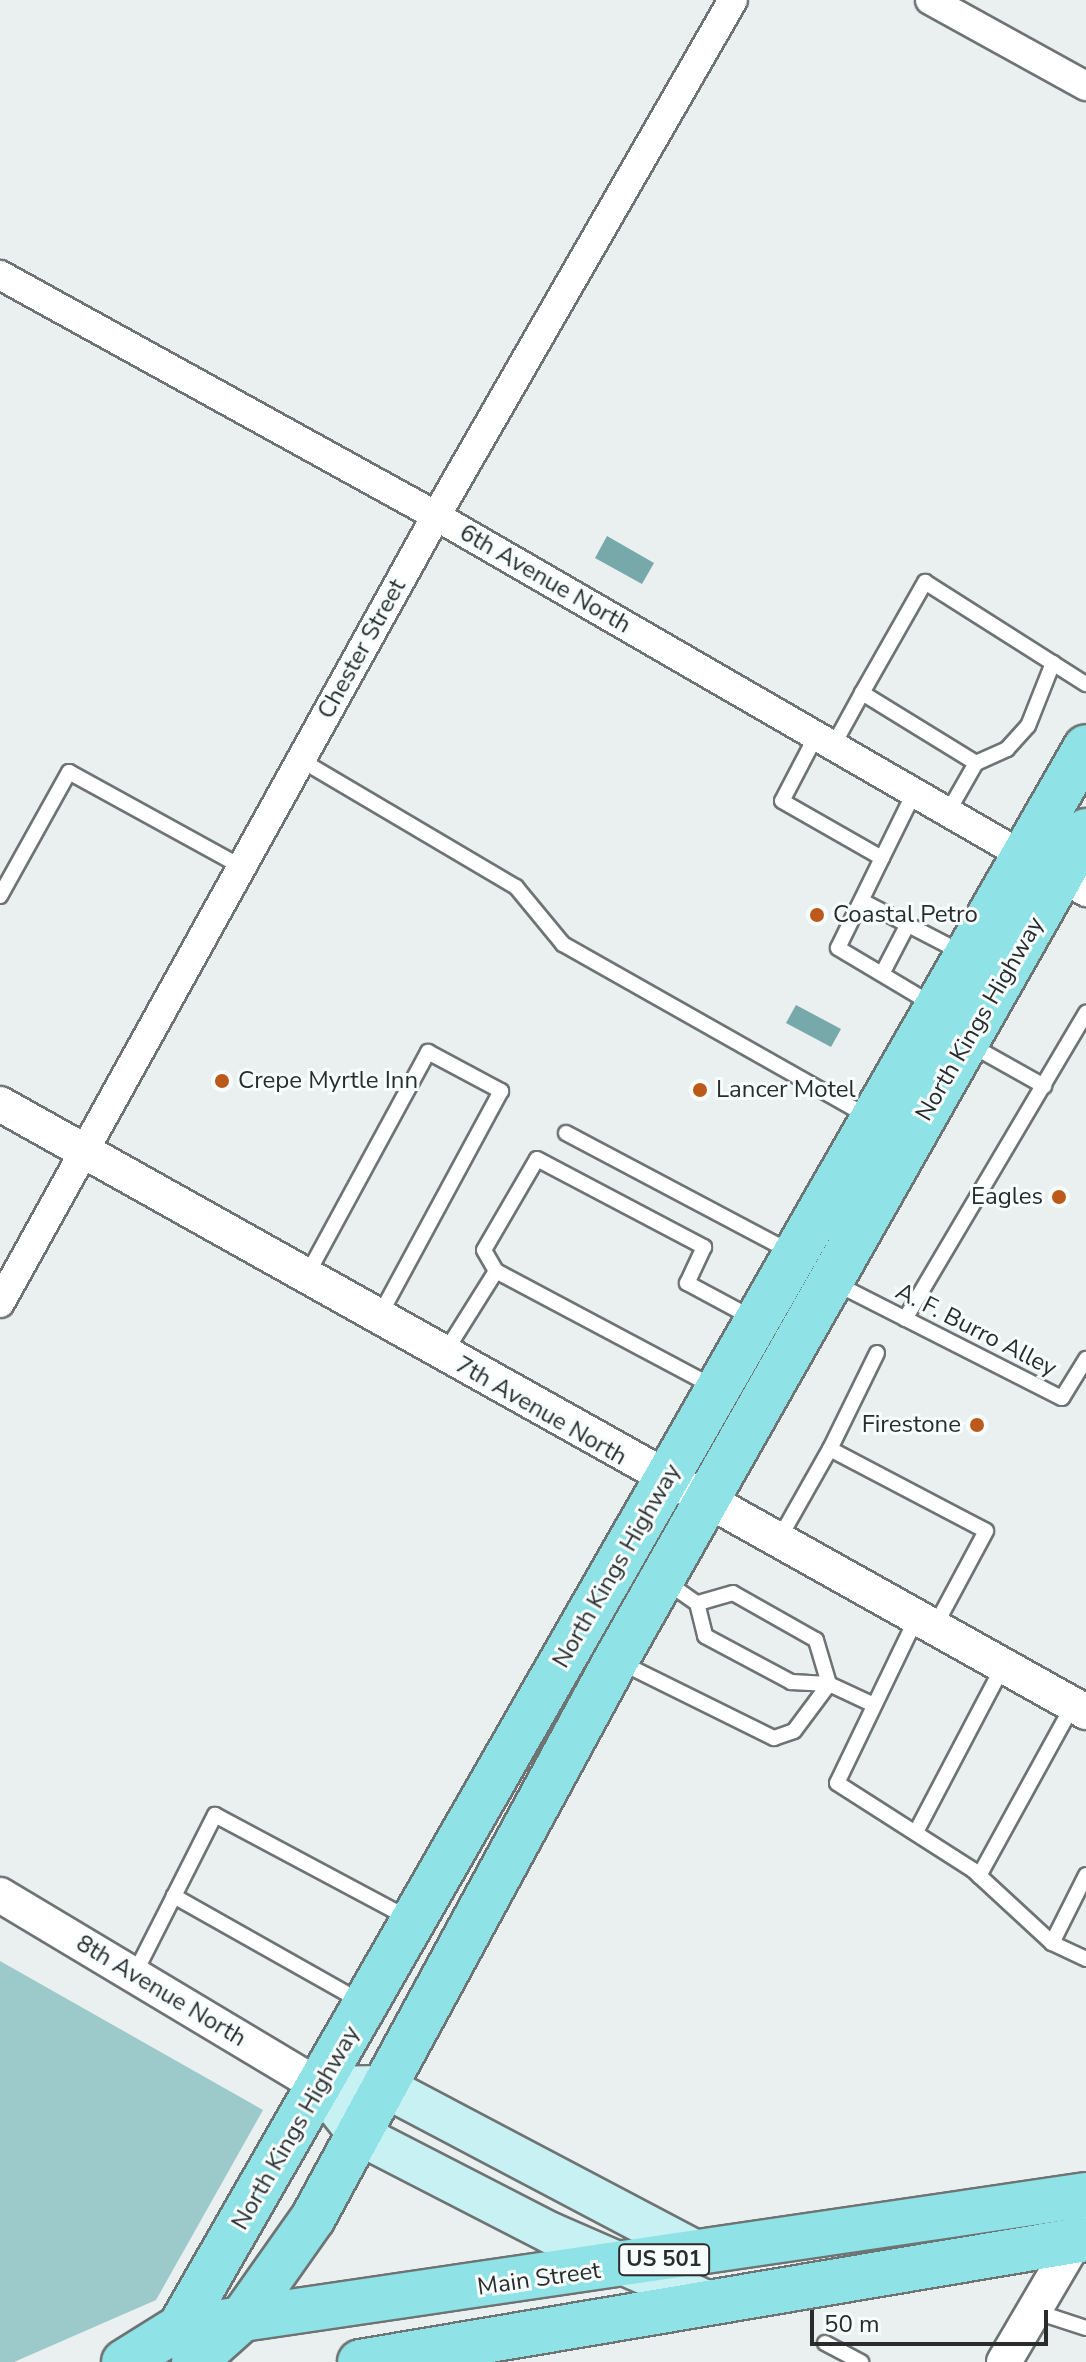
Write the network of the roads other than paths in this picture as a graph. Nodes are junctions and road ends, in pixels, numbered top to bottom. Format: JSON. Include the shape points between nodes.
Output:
{"nodes":[{"id":1,"x":733,"y":0,"type":"edge"},
{"id":2,"x":930,"y":0,"type":"edge"},
{"id":3,"x":1086,"y":86,"type":"edge"},
{"id":4,"x":0,"y":275,"type":"edge"},
{"id":5,"x":436,"y":516,"type":"junction"},
{"id":6,"x":1053,"y":663,"type":"junction"},
{"id":7,"x":1086,"y":684,"type":"edge"},
{"id":8,"x":862,"y":693,"type":"junction"},
{"id":9,"x":824,"y":741,"type":"junction"},
{"id":10,"x":1086,"y":747,"type":"edge"},
{"id":11,"x":301,"y":760,"type":"junction"},
{"id":12,"x":976,"y":763,"type":"junction"},
{"id":13,"x":914,"y":793,"type":"junction"},
{"id":14,"x":948,"y":812,"type":"junction"},
{"id":15,"x":1086,"y":831,"type":"edge"},
{"id":16,"x":882,"y":858,"type":"junction"},
{"id":17,"x":242,"y":867,"type":"junction"},
{"id":18,"x":1057,"y":876,"type":"edge"},
{"id":19,"x":0,"y":896,"type":"edge"},
{"id":20,"x":862,"y":901,"type":"junction"},
{"id":21,"x":907,"y":926,"type":"junction"},
{"id":22,"x":965,"y":954,"type":"junction"},
{"id":23,"x":882,"y":974,"type":"junction"},
{"id":24,"x":936,"y":1006,"type":"junction"},
{"id":25,"x":1086,"y":1013,"type":"edge"},
{"id":26,"x":966,"y":1042,"type":"junction"},
{"id":27,"x":1044,"y":1086,"type":"junction"},
{"id":28,"x":0,"y":1104,"type":"edge"},
{"id":29,"x":890,"y":1129,"type":"junction"},
{"id":30,"x":566,"y":1133,"type":"dead end"},
{"id":31,"x":84,"y":1153,"type":"junction"},
{"id":32,"x":791,"y":1252,"type":"junction"},
{"id":33,"x":496,"y":1271,"type":"junction"},
{"id":34,"x":305,"y":1278,"type":"junction"},
{"id":35,"x":831,"y":1281,"type":"junction"},
{"id":36,"x":0,"y":1303,"type":"edge"},
{"id":37,"x":378,"y":1319,"type":"junction"},
{"id":38,"x":754,"y":1319,"type":"junction"},
{"id":39,"x":905,"y":1319,"type":"junction"},
{"id":40,"x":877,"y":1353,"type":"dead end"},
{"id":41,"x":443,"y":1356,"type":"junction"},
{"id":42,"x":1086,"y":1359,"type":"edge"},
{"id":43,"x":716,"y":1388,"type":"junction"},
{"id":44,"x":830,"y":1449,"type":"junction"},
{"id":45,"x":665,"y":1482,"type":"junction"},
{"id":46,"x":705,"y":1503,"type":"junction"},
{"id":47,"x":777,"y":1543,"type":"junction"},
{"id":48,"x":662,"y":1579,"type":"junction"},
{"id":49,"x":697,"y":1603,"type":"junction"},
{"id":50,"x":925,"y":1624,"type":"junction"},
{"id":51,"x":616,"y":1660,"type":"junction"},
{"id":52,"x":1003,"y":1666,"type":"junction"},
{"id":53,"x":829,"y":1684,"type":"junction"},
{"id":54,"x":872,"y":1704,"type":"junction"},
{"id":55,"x":1080,"y":1708,"type":"edge"},
{"id":56,"x":916,"y":1832,"type":"junction"},
{"id":57,"x":1086,"y":1875,"type":"edge"},
{"id":58,"x":979,"y":1876,"type":"junction"},
{"id":59,"x":0,"y":1895,"type":"edge"},
{"id":60,"x":174,"y":1896,"type":"junction"},
{"id":61,"x":415,"y":1922,"type":"junction"},
{"id":62,"x":1052,"y":1943,"type":"junction"},
{"id":63,"x":1086,"y":1959,"type":"edge"},
{"id":64,"x":134,"y":1975,"type":"junction"},
{"id":65,"x":368,"y":2005,"type":"junction"},
{"id":66,"x":383,"y":2086,"type":"junction"},
{"id":67,"x":321,"y":2087,"type":"junction"},
{"id":68,"x":358,"y":2134,"type":"junction"},
{"id":69,"x":1086,"y":2195,"type":"edge"},
{"id":70,"x":1082,"y":2234,"type":"edge"},
{"id":71,"x":700,"y":2253,"type":"junction"},
{"id":72,"x":625,"y":2267,"type":"junction"},
{"id":73,"x":704,"y":2300,"type":"junction"},
{"id":74,"x":1034,"y":2311,"type":"junction"},
{"id":75,"x":241,"y":2320,"type":"junction"},
{"id":76,"x":1086,"y":2328,"type":"edge"},
{"id":77,"x":825,"y":2343,"type":"dead end"},
{"id":78,"x":187,"y":2344,"type":"edge"},
{"id":79,"x":124,"y":2362,"type":"edge"},
{"id":80,"x":360,"y":2362,"type":"edge"},
{"id":81,"x":861,"y":2362,"type":"edge"},
{"id":82,"x":1004,"y":2362,"type":"edge"}],
"edges":[{"from":1,"to":5,"type":"street","name":"Chester Street"},
{"from":2,"to":3,"type":"street"},
{"from":4,"to":5,"type":"street","name":"6th Avenue North"},
{"from":5,"to":9,"type":"street","name":"6th Avenue North"},
{"from":5,"to":11,"type":"street","name":"Chester Street"},
{"from":6,"to":7,"type":"lane"},
{"from":6,"to":8,"type":"lane","via":[[925,582]]},
{"from":6,"to":12,"type":"lane","via":[[1028,726],[1007,749]]},
{"from":8,"to":9,"type":"lane"},
{"from":8,"to":12,"type":"lane"},
{"from":9,"to":13,"type":"street","name":"6th Avenue North"},
{"from":9,"to":16,"type":"lane","via":[[782,801]]},
{"from":10,"to":18,"type":"main road","name":"North Kings Highway"},
{"from":11,"to":17,"type":"street","name":"Chester Street"},
{"from":11,"to":29,"type":"lane","via":[[516,887],[563,944]]},
{"from":12,"to":14,"type":"lane"},
{"from":13,"to":14,"type":"street","name":"6th Avenue North"},
{"from":13,"to":16,"type":"lane"},
{"from":14,"to":18,"type":"street","name":"6th Avenue North"},
{"from":15,"to":18,"type":"main road","name":"North Kings Highway"},
{"from":16,"to":20,"type":"lane"},
{"from":17,"to":19,"type":"lane","via":[[69,772]]},
{"from":17,"to":31,"type":"street","name":"Chester Street"},
{"from":18,"to":22,"type":"main road","name":"North Kings Highway"},
{"from":18,"to":26,"type":"main road","name":"North Kings Highway"},
{"from":20,"to":21,"type":"lane"},
{"from":20,"to":23,"type":"lane","via":[[838,948],[860,955]]},
{"from":21,"to":22,"type":"lane"},
{"from":21,"to":23,"type":"lane"},
{"from":22,"to":24,"type":"main road","name":"North Kings Highway"},
{"from":23,"to":24,"type":"lane"},
{"from":24,"to":29,"type":"main road","name":"North Kings Highway"},
{"from":25,"to":27,"type":"lane"},
{"from":26,"to":27,"type":"lane"},
{"from":26,"to":29,"type":"main road","name":"North Kings Highway"},
{"from":27,"to":39,"type":"lane"},
{"from":28,"to":31,"type":"street","name":"7th Avenue North"},
{"from":29,"to":32,"type":"main road","name":"North Kings Highway"},
{"from":29,"to":35,"type":"main road","name":"North Kings Highway"},
{"from":30,"to":32,"type":"lane"},
{"from":31,"to":34,"type":"street","name":"7th Avenue North"},
{"from":31,"to":36,"type":"street","name":"Chester Street"},
{"from":32,"to":38,"type":"main road","name":"North Kings Highway"},
{"from":33,"to":38,"type":"lane","via":[[484,1250],[537,1159],[704,1247],[687,1283]]},
{"from":33,"to":41,"type":"lane"},
{"from":33,"to":43,"type":"lane"},
{"from":34,"to":37,"type":"street","name":"7th Avenue North"},
{"from":34,"to":37,"type":"lane","via":[[428,1052],[501,1091]]},
{"from":35,"to":39,"type":"lane","name":"A. F. Burro Alley"},
{"from":35,"to":46,"type":"main road","name":"North Kings Highway"},
{"from":37,"to":41,"type":"street","name":"7th Avenue North"},
{"from":38,"to":43,"type":"main road","name":"North Kings Highway"},
{"from":39,"to":42,"type":"lane","name":"A. F. Burro Alley","via":[[1062,1398]]},
{"from":40,"to":44,"type":"lane"},
{"from":41,"to":45,"type":"street","name":"7th Avenue North"},
{"from":43,"to":45,"type":"main road","name":"North Kings Highway"},
{"from":44,"to":47,"type":"lane"},
{"from":44,"to":50,"type":"lane","via":[[986,1531]]},
{"from":45,"to":46,"type":"street","name":"7th Avenue North"},
{"from":45,"to":61,"type":"main road","name":"North Kings Highway"},
{"from":46,"to":47,"type":"street","name":"7th Avenue North"},
{"from":46,"to":48,"type":"main road","name":"North Kings Highway"},
{"from":47,"to":50,"type":"street","name":"7th Avenue North"},
{"from":48,"to":49,"type":"lane"},
{"from":48,"to":51,"type":"main road","name":"North Kings Highway"},
{"from":49,"to":53,"type":"lane","via":[[705,1636],[791,1682]]},
{"from":49,"to":53,"type":"lane","via":[[733,1593],[803,1631],[823,1652]]},
{"from":50,"to":52,"type":"street","name":"7th Avenue North"},
{"from":50,"to":54,"type":"lane"},
{"from":51,"to":53,"type":"lane","via":[[774,1738],[804,1722]]},
{"from":51,"to":66,"type":"main road","name":"North Kings Highway"},
{"from":52,"to":55,"type":"street","name":"7th Avenue North"},
{"from":52,"to":56,"type":"lane"},
{"from":53,"to":54,"type":"lane"},
{"from":54,"to":56,"type":"lane","via":[[837,1783]]},
{"from":55,"to":58,"type":"lane"},
{"from":56,"to":58,"type":"lane"},
{"from":57,"to":62,"type":"lane"},
{"from":58,"to":62,"type":"lane"},
{"from":59,"to":64,"type":"street","name":"8th Avenue North"},
{"from":60,"to":61,"type":"lane","via":[[215,1815]]},
{"from":60,"to":64,"type":"lane"},
{"from":60,"to":65,"type":"lane"},
{"from":61,"to":65,"type":"main road","name":"North Kings Highway"},
{"from":62,"to":63,"type":"lane"},
{"from":64,"to":67,"type":"street","name":"8th Avenue North"},
{"from":65,"to":67,"type":"main road","name":"North Kings Highway"},
{"from":66,"to":67,"type":"main road"},
{"from":66,"to":68,"type":"main road","name":"North Kings Highway"},
{"from":66,"to":71,"type":"main road"},
{"from":67,"to":68,"type":"main road"},
{"from":67,"to":78,"type":"main road","name":"North Kings Highway"},
{"from":68,"to":72,"type":"main road"},
{"from":68,"to":75,"type":"main road","name":"North Kings Highway","via":[[313,2218]]},
{"from":69,"to":71,"type":"main road","name":"Main Street","number":"US 501"},
{"from":70,"to":73,"type":"main road","name":"Main Street","number":"US 501"},
{"from":70,"to":74,"type":"street"},
{"from":71,"to":72,"type":"main road","name":"Main Street","number":"US 501"},
{"from":72,"to":73,"type":"main road"},
{"from":72,"to":75,"type":"main road","name":"Main Street","number":"US 501"},
{"from":73,"to":80,"type":"main road","name":"Main Street","number":"US 501"},
{"from":74,"to":76,"type":"lane"},
{"from":74,"to":82,"type":"street"},
{"from":75,"to":78,"type":"main road","name":"North Kings Highway"},
{"from":77,"to":81,"type":"lane"},
{"from":78,"to":79,"type":"main road","name":"North Kings Highway"}]}
